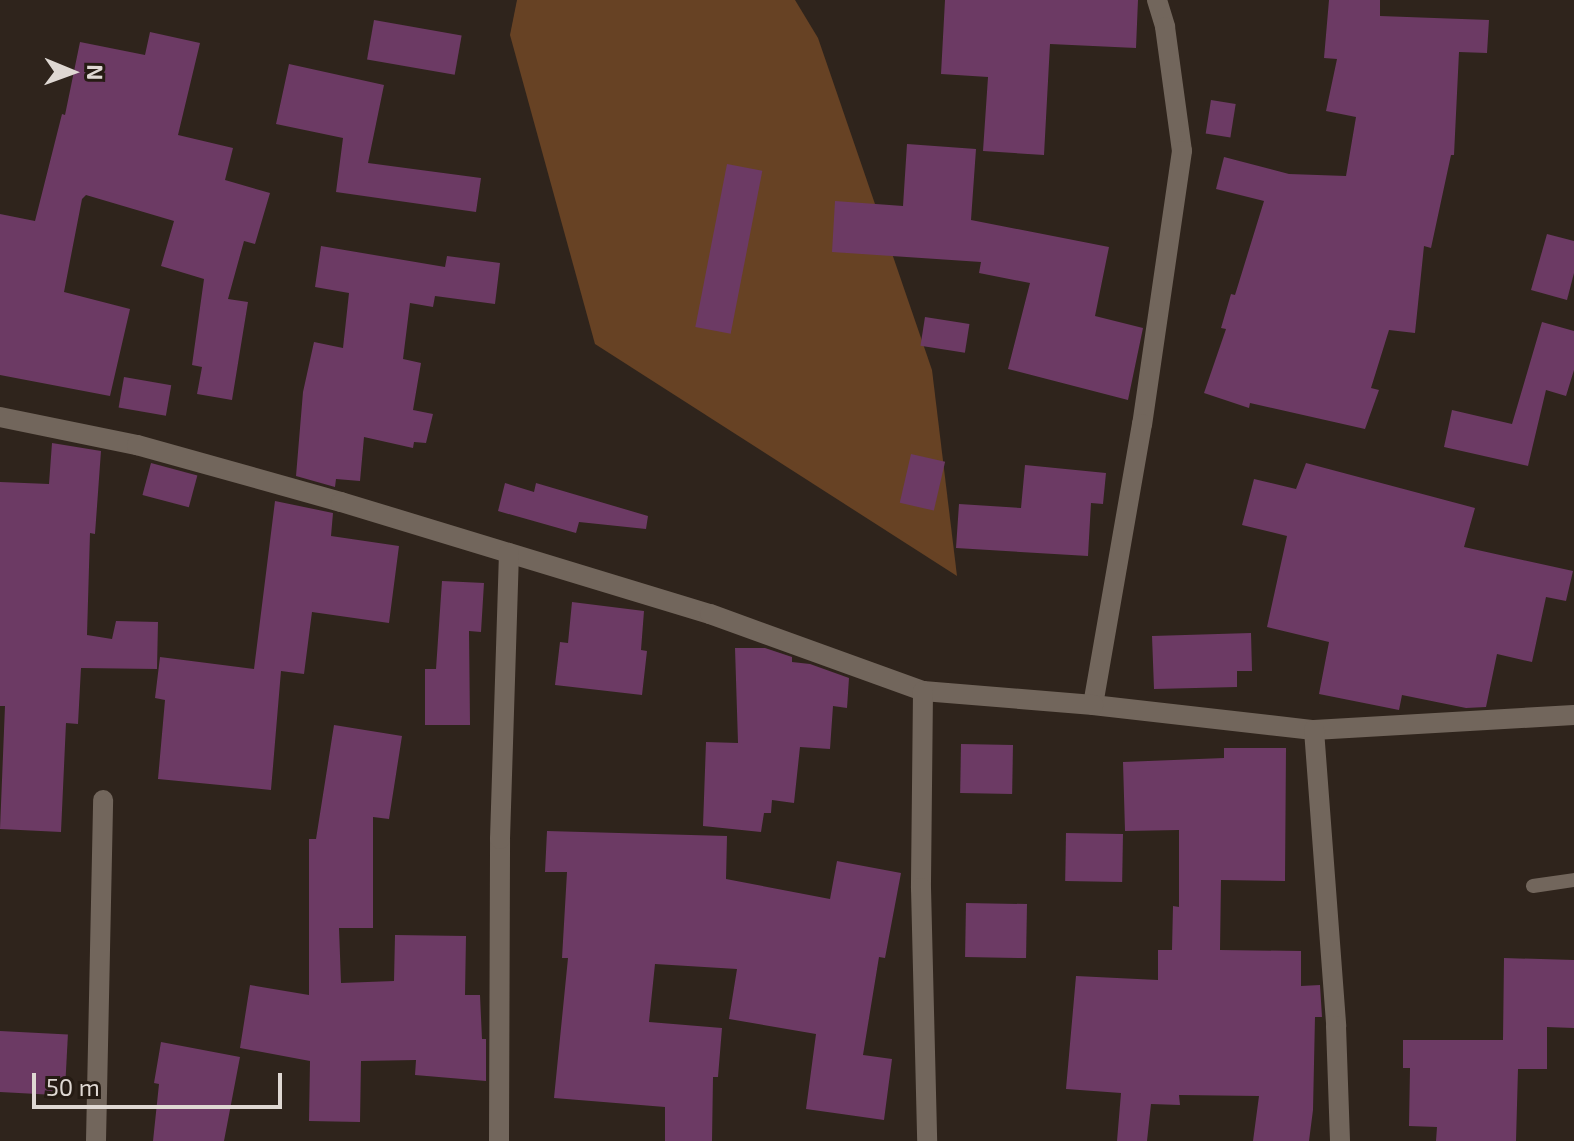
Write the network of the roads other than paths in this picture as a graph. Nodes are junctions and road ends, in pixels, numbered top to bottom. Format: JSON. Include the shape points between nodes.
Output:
{"nodes":[{"id":1,"x":1157,"y":0,"type":"edge"},
{"id":2,"x":0,"y":417,"type":"edge"},
{"id":3,"x":509,"y":553,"type":"junction"},
{"id":4,"x":923,"y":691,"type":"junction"},
{"id":5,"x":1093,"y":705,"type":"junction"},
{"id":6,"x":1574,"y":715,"type":"edge"},
{"id":7,"x":1314,"y":730,"type":"junction"},
{"id":8,"x":103,"y":800,"type":"dead end"},
{"id":9,"x":1574,"y":880,"type":"edge"},
{"id":10,"x":1533,"y":886,"type":"dead end"},
{"id":11,"x":96,"y":1141,"type":"edge"},
{"id":12,"x":499,"y":1141,"type":"edge"},
{"id":13,"x":927,"y":1141,"type":"edge"},
{"id":14,"x":1340,"y":1141,"type":"edge"}],
"edges":[{"from":1,"to":5,"type":"street","via":[[1182,151]]},
{"from":2,"to":3,"type":"street","via":[[137,445]]},
{"from":3,"to":4,"type":"street","via":[[710,614]]},
{"from":3,"to":12,"type":"street","via":[[500,839]]},
{"from":4,"to":5,"type":"street"},
{"from":4,"to":13,"type":"street"},
{"from":5,"to":7,"type":"street"},
{"from":6,"to":7,"type":"street"},
{"from":7,"to":14,"type":"street"},
{"from":8,"to":11,"type":"street"},
{"from":9,"to":10,"type":"lane"}]}
